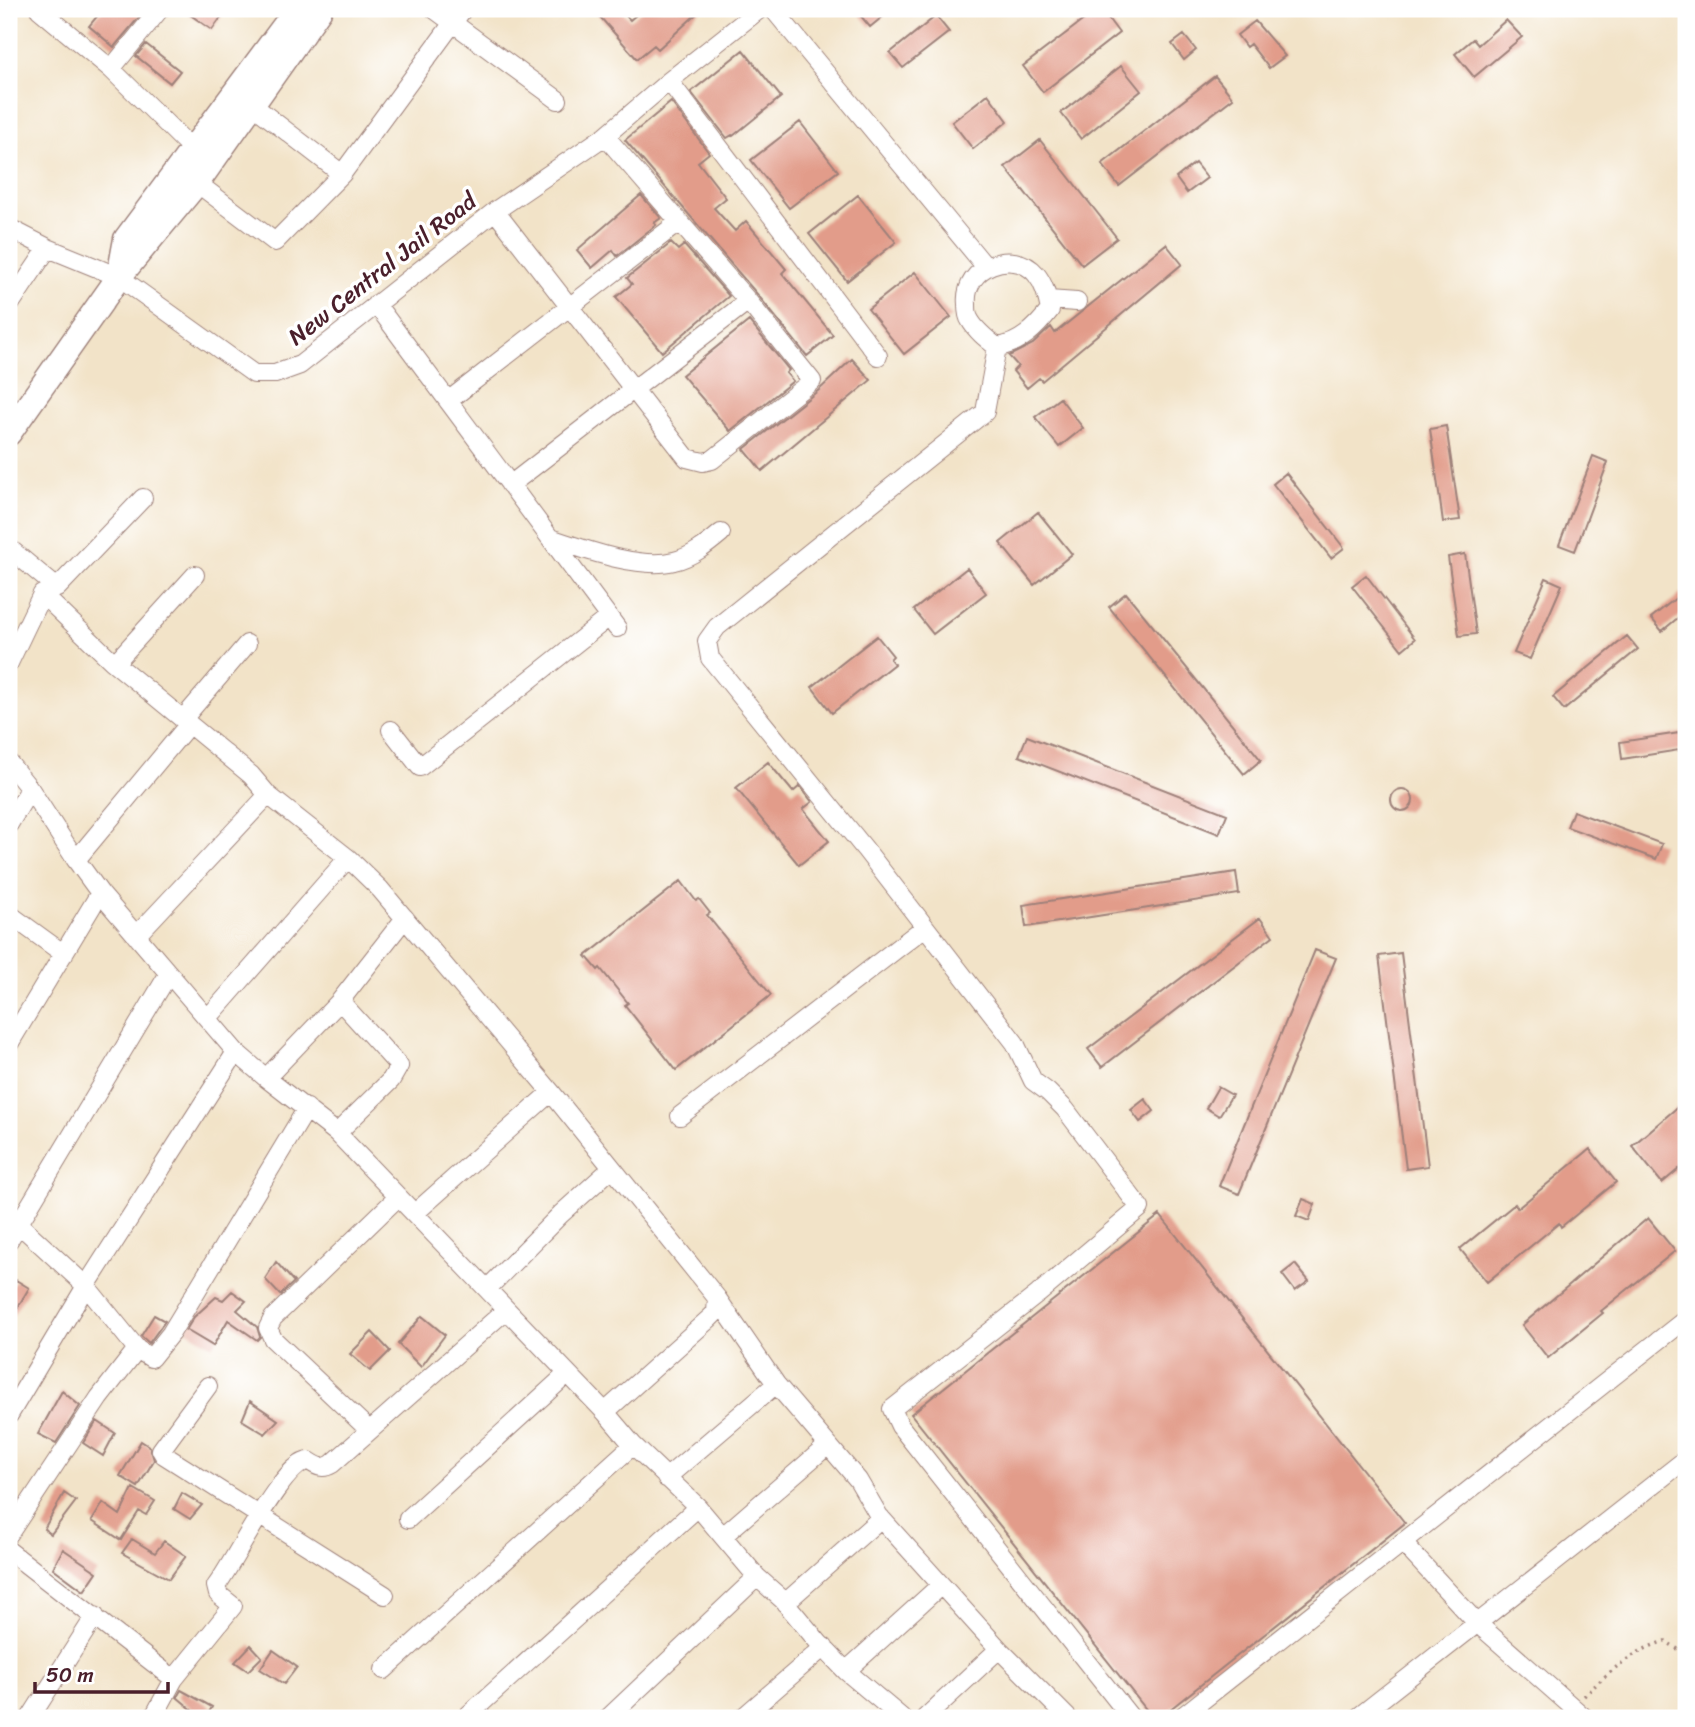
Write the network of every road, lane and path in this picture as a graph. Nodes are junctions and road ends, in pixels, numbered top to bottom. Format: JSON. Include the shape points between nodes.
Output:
{"nodes":[{"id":1,"x":39,"y":9,"type":"edge"},
{"id":2,"x":160,"y":9,"type":"edge"},
{"id":3,"x":297,"y":9,"type":"edge"},
{"id":4,"x":320,"y":9,"type":"edge"},
{"id":5,"x":434,"y":9,"type":"edge"},
{"id":6,"x":760,"y":9,"type":"edge"},
{"id":7,"x":774,"y":9,"type":"edge"},
{"id":8,"x":458,"y":16,"type":"edge"},
{"id":9,"x":111,"y":69,"type":"junction"},
{"id":10,"x":669,"y":81,"type":"junction"},
{"id":11,"x":558,"y":100,"type":"dead end"},
{"id":12,"x":251,"y":104,"type":"junction"},
{"id":13,"x":605,"y":136,"type":"junction"},
{"id":14,"x":192,"y":150,"type":"junction"},
{"id":15,"x":342,"y":174,"type":"junction"},
{"id":16,"x":197,"y":183,"type":"junction"},
{"id":17,"x":495,"y":211,"type":"junction"},
{"id":18,"x":679,"y":222,"type":"junction"},
{"id":19,"x":9,"y":228,"type":"edge"},
{"id":20,"x":48,"y":248,"type":"junction"},
{"id":21,"x":985,"y":266,"type":"junction"},
{"id":22,"x":119,"y":277,"type":"junction"},
{"id":23,"x":1048,"y":300,"type":"junction"},
{"id":24,"x":748,"y":302,"type":"junction"},
{"id":25,"x":1077,"y":302,"type":"dead end"},
{"id":26,"x":376,"y":304,"type":"junction"},
{"id":27,"x":9,"y":306,"type":"edge"},
{"id":28,"x":568,"y":306,"type":"junction"},
{"id":29,"x":998,"y":347,"type":"junction"},
{"id":30,"x":878,"y":356,"type":"dead end"},
{"id":31,"x":633,"y":389,"type":"junction"},
{"id":32,"x":448,"y":401,"type":"junction"},
{"id":33,"x":9,"y":433,"type":"edge"},
{"id":34,"x":510,"y":485,"type":"junction"},
{"id":35,"x":144,"y":498,"type":"dead end"},
{"id":36,"x":722,"y":533,"type":"dead end"},
{"id":37,"x":550,"y":538,"type":"junction"},
{"id":38,"x":9,"y":548,"type":"edge"},
{"id":39,"x":195,"y":575,"type":"dead end"},
{"id":40,"x":49,"y":591,"type":"junction"},
{"id":41,"x":247,"y":644,"type":"dead end"},
{"id":42,"x":9,"y":663,"type":"edge"},
{"id":43,"x":115,"y":663,"type":"junction"},
{"id":44,"x":186,"y":721,"type":"junction"},
{"id":45,"x":391,"y":730,"type":"dead end"},
{"id":46,"x":9,"y":763,"type":"edge"},
{"id":47,"x":30,"y":789,"type":"junction"},
{"id":48,"x":268,"y":795,"type":"junction"},
{"id":49,"x":9,"y":824,"type":"edge"},
{"id":50,"x":348,"y":858,"type":"junction"},
{"id":51,"x":76,"y":860,"type":"junction"},
{"id":52,"x":100,"y":893,"type":"junction"},
{"id":53,"x":9,"y":914,"type":"edge"},
{"id":54,"x":405,"y":918,"type":"junction"},
{"id":55,"x":925,"y":927,"type":"junction"},
{"id":56,"x":136,"y":936,"type":"junction"},
{"id":57,"x":64,"y":954,"type":"junction"},
{"id":58,"x":169,"y":975,"type":"junction"},
{"id":59,"x":340,"y":1001,"type":"junction"},
{"id":60,"x":208,"y":1018,"type":"junction"},
{"id":61,"x":9,"y":1044,"type":"edge"},
{"id":62,"x":236,"y":1052,"type":"junction"},
{"id":63,"x":266,"y":1078,"type":"junction"},
{"id":64,"x":551,"y":1092,"type":"junction"},
{"id":65,"x":307,"y":1108,"type":"junction"},
{"id":66,"x":680,"y":1116,"type":"dead end"},
{"id":67,"x":337,"y":1133,"type":"junction"},
{"id":68,"x":612,"y":1168,"type":"junction"},
{"id":69,"x":398,"y":1197,"type":"junction"},
{"id":70,"x":415,"y":1213,"type":"junction"},
{"id":71,"x":12,"y":1226,"type":"edge"},
{"id":72,"x":86,"y":1286,"type":"junction"},
{"id":73,"x":487,"y":1289,"type":"junction"},
{"id":74,"x":717,"y":1298,"type":"junction"},
{"id":75,"x":506,"y":1310,"type":"junction"},
{"id":76,"x":1686,"y":1319,"type":"edge"},
{"id":77,"x":137,"y":1349,"type":"junction"},
{"id":78,"x":567,"y":1374,"type":"junction"},
{"id":79,"x":776,"y":1384,"type":"junction"},
{"id":80,"x":208,"y":1386,"type":"dead end"},
{"id":81,"x":605,"y":1412,"type":"junction"},
{"id":82,"x":9,"y":1416,"type":"edge"},
{"id":83,"x":369,"y":1430,"type":"junction"},
{"id":84,"x":828,"y":1445,"type":"junction"},
{"id":85,"x":634,"y":1446,"type":"junction"},
{"id":86,"x":1686,"y":1459,"type":"edge"},
{"id":87,"x":666,"y":1478,"type":"junction"},
{"id":88,"x":698,"y":1507,"type":"junction"},
{"id":89,"x":257,"y":1516,"type":"junction"},
{"id":90,"x":881,"y":1518,"type":"junction"},
{"id":91,"x":408,"y":1519,"type":"dead end"},
{"id":92,"x":9,"y":1534,"type":"edge"},
{"id":93,"x":723,"y":1536,"type":"junction"},
{"id":94,"x":1402,"y":1542,"type":"junction"},
{"id":95,"x":9,"y":1551,"type":"edge"},
{"id":96,"x":757,"y":1577,"type":"junction"},
{"id":97,"x":942,"y":1585,"type":"junction"},
{"id":98,"x":384,"y":1595,"type":"dead end"},
{"id":99,"x":785,"y":1602,"type":"junction"},
{"id":100,"x":95,"y":1616,"type":"junction"},
{"id":101,"x":1477,"y":1623,"type":"junction"},
{"id":102,"x":824,"y":1647,"type":"junction"},
{"id":103,"x":999,"y":1649,"type":"junction"},
{"id":104,"x":1686,"y":1654,"type":"edge"},
{"id":105,"x":384,"y":1670,"type":"dead end"},
{"id":106,"x":846,"y":1671,"type":"junction"},
{"id":107,"x":174,"y":1679,"type":"junction"},
{"id":108,"x":1579,"y":1713,"type":"edge"},
{"id":109,"x":892,"y":1715,"type":"edge"},
{"id":110,"x":1058,"y":1715,"type":"edge"},
{"id":111,"x":30,"y":1718,"type":"edge"},
{"id":112,"x":153,"y":1718,"type":"edge"},
{"id":113,"x":465,"y":1718,"type":"edge"},
{"id":114,"x":608,"y":1718,"type":"edge"},
{"id":115,"x":742,"y":1718,"type":"edge"},
{"id":116,"x":925,"y":1718,"type":"edge"},
{"id":117,"x":1131,"y":1718,"type":"edge"},
{"id":118,"x":1180,"y":1718,"type":"edge"},
{"id":119,"x":1357,"y":1718,"type":"edge"}],
"edges":[{"from":1,"to":9,"type":"street"},
{"from":2,"to":9,"type":"street"},
{"from":3,"to":14,"type":"street"},
{"from":4,"to":12,"type":"street"},
{"from":5,"to":8,"type":"street"},
{"from":6,"to":10,"type":"street","name":"New Central Jail Road"},
{"from":7,"to":21,"type":"street"},
{"from":8,"to":11,"type":"street"},
{"from":8,"to":15,"type":"street"},
{"from":9,"to":14,"type":"street"},
{"from":10,"to":13,"type":"street","name":"New Central Jail Road"},
{"from":10,"to":30,"type":"street"},
{"from":12,"to":15,"type":"street"},
{"from":12,"to":16,"type":"street"},
{"from":13,"to":17,"type":"street","name":"New Central Jail Road"},
{"from":13,"to":18,"type":"street"},
{"from":14,"to":22,"type":"street","via":[[127,239]]},
{"from":15,"to":16,"type":"street","via":[[275,242]]},
{"from":16,"to":22,"type":"street"},
{"from":17,"to":26,"type":"street","name":"New Central Jail Road"},
{"from":17,"to":28,"type":"street"},
{"from":18,"to":24,"type":"street"},
{"from":18,"to":28,"type":"street"},
{"from":19,"to":20,"type":"street","name":"New Central Jail Road"},
{"from":20,"to":22,"type":"street","name":"New Central Jail Road"},
{"from":20,"to":27,"type":"street"},
{"from":21,"to":23,"type":"street","via":[[1025,265],[1036,273]]},
{"from":21,"to":29,"type":"street","via":[[966,295],[969,319]]},
{"from":22,"to":26,"type":"street","name":"New Central Jail Road","via":[[254,374],[275,374],[300,365]]},
{"from":22,"to":33,"type":"street"},
{"from":23,"to":25,"type":"street"},
{"from":23,"to":29,"type":"street","via":[[1049,310],[1025,336]]},
{"from":24,"to":31,"type":"street"},
{"from":24,"to":31,"type":"street","via":[[812,381],[712,460],[687,458]]},
{"from":26,"to":32,"type":"street"},
{"from":28,"to":31,"type":"street"},
{"from":28,"to":32,"type":"street"},
{"from":29,"to":55,"type":"street","via":[[985,412],[717,627],[707,641],[710,658]]},
{"from":31,"to":34,"type":"street"},
{"from":32,"to":34,"type":"street"},
{"from":34,"to":37,"type":"street"},
{"from":35,"to":40,"type":"street"},
{"from":36,"to":37,"type":"street","via":[[674,562],[624,559]]},
{"from":37,"to":45,"type":"street","via":[[613,622],[419,767]]},
{"from":38,"to":40,"type":"street"},
{"from":39,"to":43,"type":"street"},
{"from":40,"to":42,"type":"street"},
{"from":40,"to":43,"type":"street"},
{"from":41,"to":44,"type":"street"},
{"from":43,"to":44,"type":"street"},
{"from":44,"to":48,"type":"street"},
{"from":44,"to":51,"type":"street"},
{"from":46,"to":47,"type":"street"},
{"from":47,"to":49,"type":"street"},
{"from":47,"to":51,"type":"street"},
{"from":48,"to":50,"type":"street"},
{"from":48,"to":56,"type":"street"},
{"from":50,"to":54,"type":"street"},
{"from":50,"to":60,"type":"street"},
{"from":51,"to":52,"type":"street"},
{"from":52,"to":56,"type":"street"},
{"from":52,"to":57,"type":"street"},
{"from":53,"to":57,"type":"street"},
{"from":54,"to":59,"type":"street"},
{"from":54,"to":64,"type":"street"},
{"from":55,"to":66,"type":"street"},
{"from":55,"to":117,"type":"street","via":[[1015,1043],[1033,1081],[1065,1109],[1140,1208],[892,1409],[900,1426]]},
{"from":56,"to":58,"type":"street"},
{"from":57,"to":61,"type":"street"},
{"from":58,"to":60,"type":"street"},
{"from":58,"to":71,"type":"street"},
{"from":59,"to":63,"type":"street"},
{"from":59,"to":67,"type":"street","via":[[398,1066],[391,1080]]},
{"from":60,"to":62,"type":"street"},
{"from":62,"to":63,"type":"street"},
{"from":62,"to":72,"type":"street"},
{"from":63,"to":65,"type":"street"},
{"from":64,"to":68,"type":"street"},
{"from":64,"to":70,"type":"street"},
{"from":65,"to":67,"type":"street"},
{"from":65,"to":77,"type":"street","via":[[171,1333],[151,1358]]},
{"from":67,"to":69,"type":"street"},
{"from":68,"to":73,"type":"street"},
{"from":68,"to":74,"type":"street"},
{"from":69,"to":70,"type":"street"},
{"from":69,"to":83,"type":"street","via":[[268,1328],[273,1339]]},
{"from":70,"to":73,"type":"street"},
{"from":71,"to":72,"type":"street"},
{"from":72,"to":77,"type":"street"},
{"from":72,"to":82,"type":"street"},
{"from":73,"to":75,"type":"street"},
{"from":74,"to":79,"type":"street"},
{"from":74,"to":81,"type":"street","via":[[716,1312]]},
{"from":75,"to":78,"type":"street"},
{"from":75,"to":83,"type":"street"},
{"from":76,"to":94,"type":"street"},
{"from":77,"to":92,"type":"street"},
{"from":78,"to":81,"type":"street"},
{"from":78,"to":91,"type":"street"},
{"from":79,"to":84,"type":"street"},
{"from":79,"to":87,"type":"street"},
{"from":80,"to":89,"type":"street","via":[[161,1450]]},
{"from":81,"to":85,"type":"street"},
{"from":83,"to":89,"type":"street","via":[[326,1468],[309,1461],[298,1464]]},
{"from":84,"to":90,"type":"street","via":[[858,1480]]},
{"from":84,"to":93,"type":"street"},
{"from":85,"to":87,"type":"street"},
{"from":85,"to":105,"type":"street"},
{"from":86,"to":101,"type":"street"},
{"from":87,"to":88,"type":"street"},
{"from":88,"to":93,"type":"street"},
{"from":88,"to":113,"type":"street"},
{"from":89,"to":98,"type":"street"},
{"from":89,"to":107,"type":"street","via":[[216,1586],[218,1594],[233,1606]]},
{"from":90,"to":97,"type":"street"},
{"from":90,"to":99,"type":"street"},
{"from":93,"to":96,"type":"street"},
{"from":94,"to":101,"type":"street"},
{"from":94,"to":118,"type":"street"},
{"from":95,"to":100,"type":"street"},
{"from":96,"to":99,"type":"street"},
{"from":96,"to":114,"type":"street"},
{"from":97,"to":103,"type":"street"},
{"from":97,"to":106,"type":"street"},
{"from":99,"to":102,"type":"street"},
{"from":100,"to":107,"type":"street"},
{"from":100,"to":111,"type":"street"},
{"from":101,"to":108,"type":"street"},
{"from":101,"to":119,"type":"street"},
{"from":102,"to":106,"type":"street"},
{"from":102,"to":115,"type":"street"},
{"from":103,"to":110,"type":"street"},
{"from":103,"to":116,"type":"street"},
{"from":104,"to":108,"type":"path","via":[[1665,1641],[1647,1647],[1616,1665]]},
{"from":106,"to":109,"type":"street"},
{"from":107,"to":112,"type":"street"}]}
